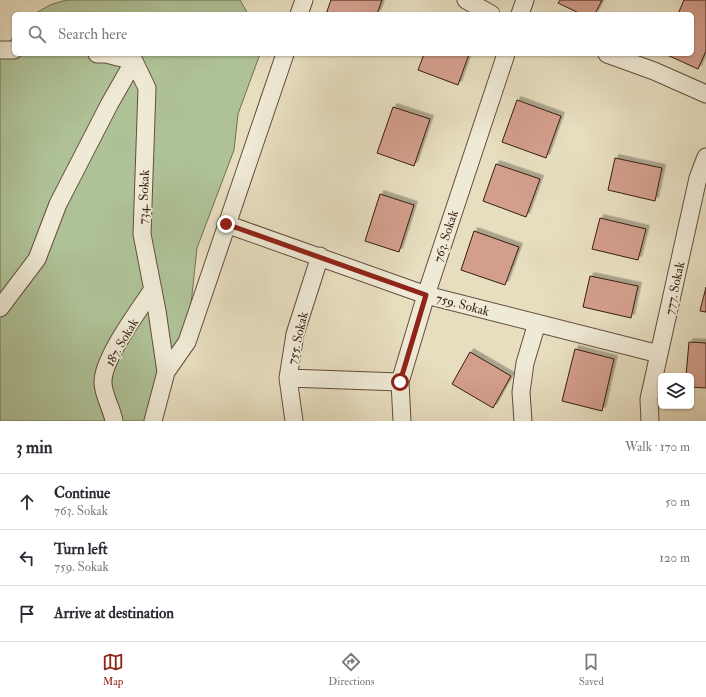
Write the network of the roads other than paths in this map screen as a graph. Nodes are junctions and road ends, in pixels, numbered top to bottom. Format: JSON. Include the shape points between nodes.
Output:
{"nodes":[{"id":1,"x":304,"y":0,"type":"edge"},
{"id":2,"x":466,"y":0,"type":"edge"},
{"id":3,"x":525,"y":0,"type":"edge"},
{"id":4,"x":300,"y":12,"type":"edge"},
{"id":5,"x":487,"y":12,"type":"edge"},
{"id":6,"x":521,"y":12,"type":"edge"},
{"id":7,"x":0,"y":50,"type":"edge"},
{"id":8,"x":12,"y":50,"type":"edge"},
{"id":9,"x":114,"y":56,"type":"edge"},
{"id":10,"x":284,"y":56,"type":"edge"},
{"id":11,"x":505,"y":56,"type":"edge"},
{"id":12,"x":613,"y":56,"type":"edge"},
{"id":13,"x":134,"y":61,"type":"junction"},
{"id":14,"x":706,"y":94,"type":"edge"},
{"id":15,"x":704,"y":165,"type":"edge"},
{"id":16,"x":226,"y":224,"type":"junction"},
{"id":17,"x":320,"y":256,"type":"junction"},
{"id":18,"x":153,"y":288,"type":"junction"},
{"id":19,"x":426,"y":295,"type":"junction"},
{"id":20,"x":0,"y":308,"type":"edge"},
{"id":21,"x":537,"y":323,"type":"junction"},
{"id":22,"x":659,"y":354,"type":"junction"},
{"id":23,"x":166,"y":372,"type":"junction"},
{"id":24,"x":288,"y":378,"type":"junction"},
{"id":25,"x":400,"y":382,"type":"junction"},
{"id":26,"x":114,"y":421,"type":"edge"},
{"id":27,"x":153,"y":421,"type":"edge"},
{"id":28,"x":294,"y":421,"type":"edge"},
{"id":29,"x":402,"y":421,"type":"edge"},
{"id":30,"x":523,"y":421,"type":"edge"},
{"id":31,"x":650,"y":421,"type":"edge"}],
"edges":[{"from":1,"to":4,"type":"street"},
{"from":2,"to":5,"type":"street"},
{"from":3,"to":6,"type":"street"},
{"from":7,"to":8,"type":"street"},
{"from":9,"to":13,"type":"street"},
{"from":10,"to":16,"type":"street"},
{"from":11,"to":19,"type":"street","name":"763. Sokak"},
{"from":12,"to":14,"type":"street"},
{"from":13,"to":18,"type":"street","name":"734. Sokak","via":[[147,88],[142,234]]},
{"from":13,"to":20,"type":"street","via":[[58,204],[37,259]]},
{"from":15,"to":22,"type":"street","name":"777. Sokak","via":[[698,178]]},
{"from":16,"to":17,"type":"street","name":"759. Sokak"},
{"from":16,"to":23,"type":"street","via":[[187,342]]},
{"from":17,"to":19,"type":"street","name":"759. Sokak"},
{"from":17,"to":24,"type":"street","name":"755. Sokak","via":[[295,334]]},
{"from":18,"to":23,"type":"street","name":"734. Sokak"},
{"from":18,"to":26,"type":"street","name":"187. Sokak","via":[[109,358],[103,374],[102,384]]},
{"from":19,"to":21,"type":"street","name":"759. Sokak"},
{"from":19,"to":25,"type":"street","name":"763. Sokak"},
{"from":21,"to":22,"type":"street","name":"759. Sokak"},
{"from":21,"to":30,"type":"street","via":[[525,363],[521,392]]},
{"from":22,"to":31,"type":"street","name":"777. Sokak","via":[[649,399]]},
{"from":23,"to":27,"type":"street"},
{"from":24,"to":25,"type":"street"},
{"from":24,"to":28,"type":"street","name":"755. Sokak"},
{"from":25,"to":29,"type":"street","name":"763. Sokak"}]}
